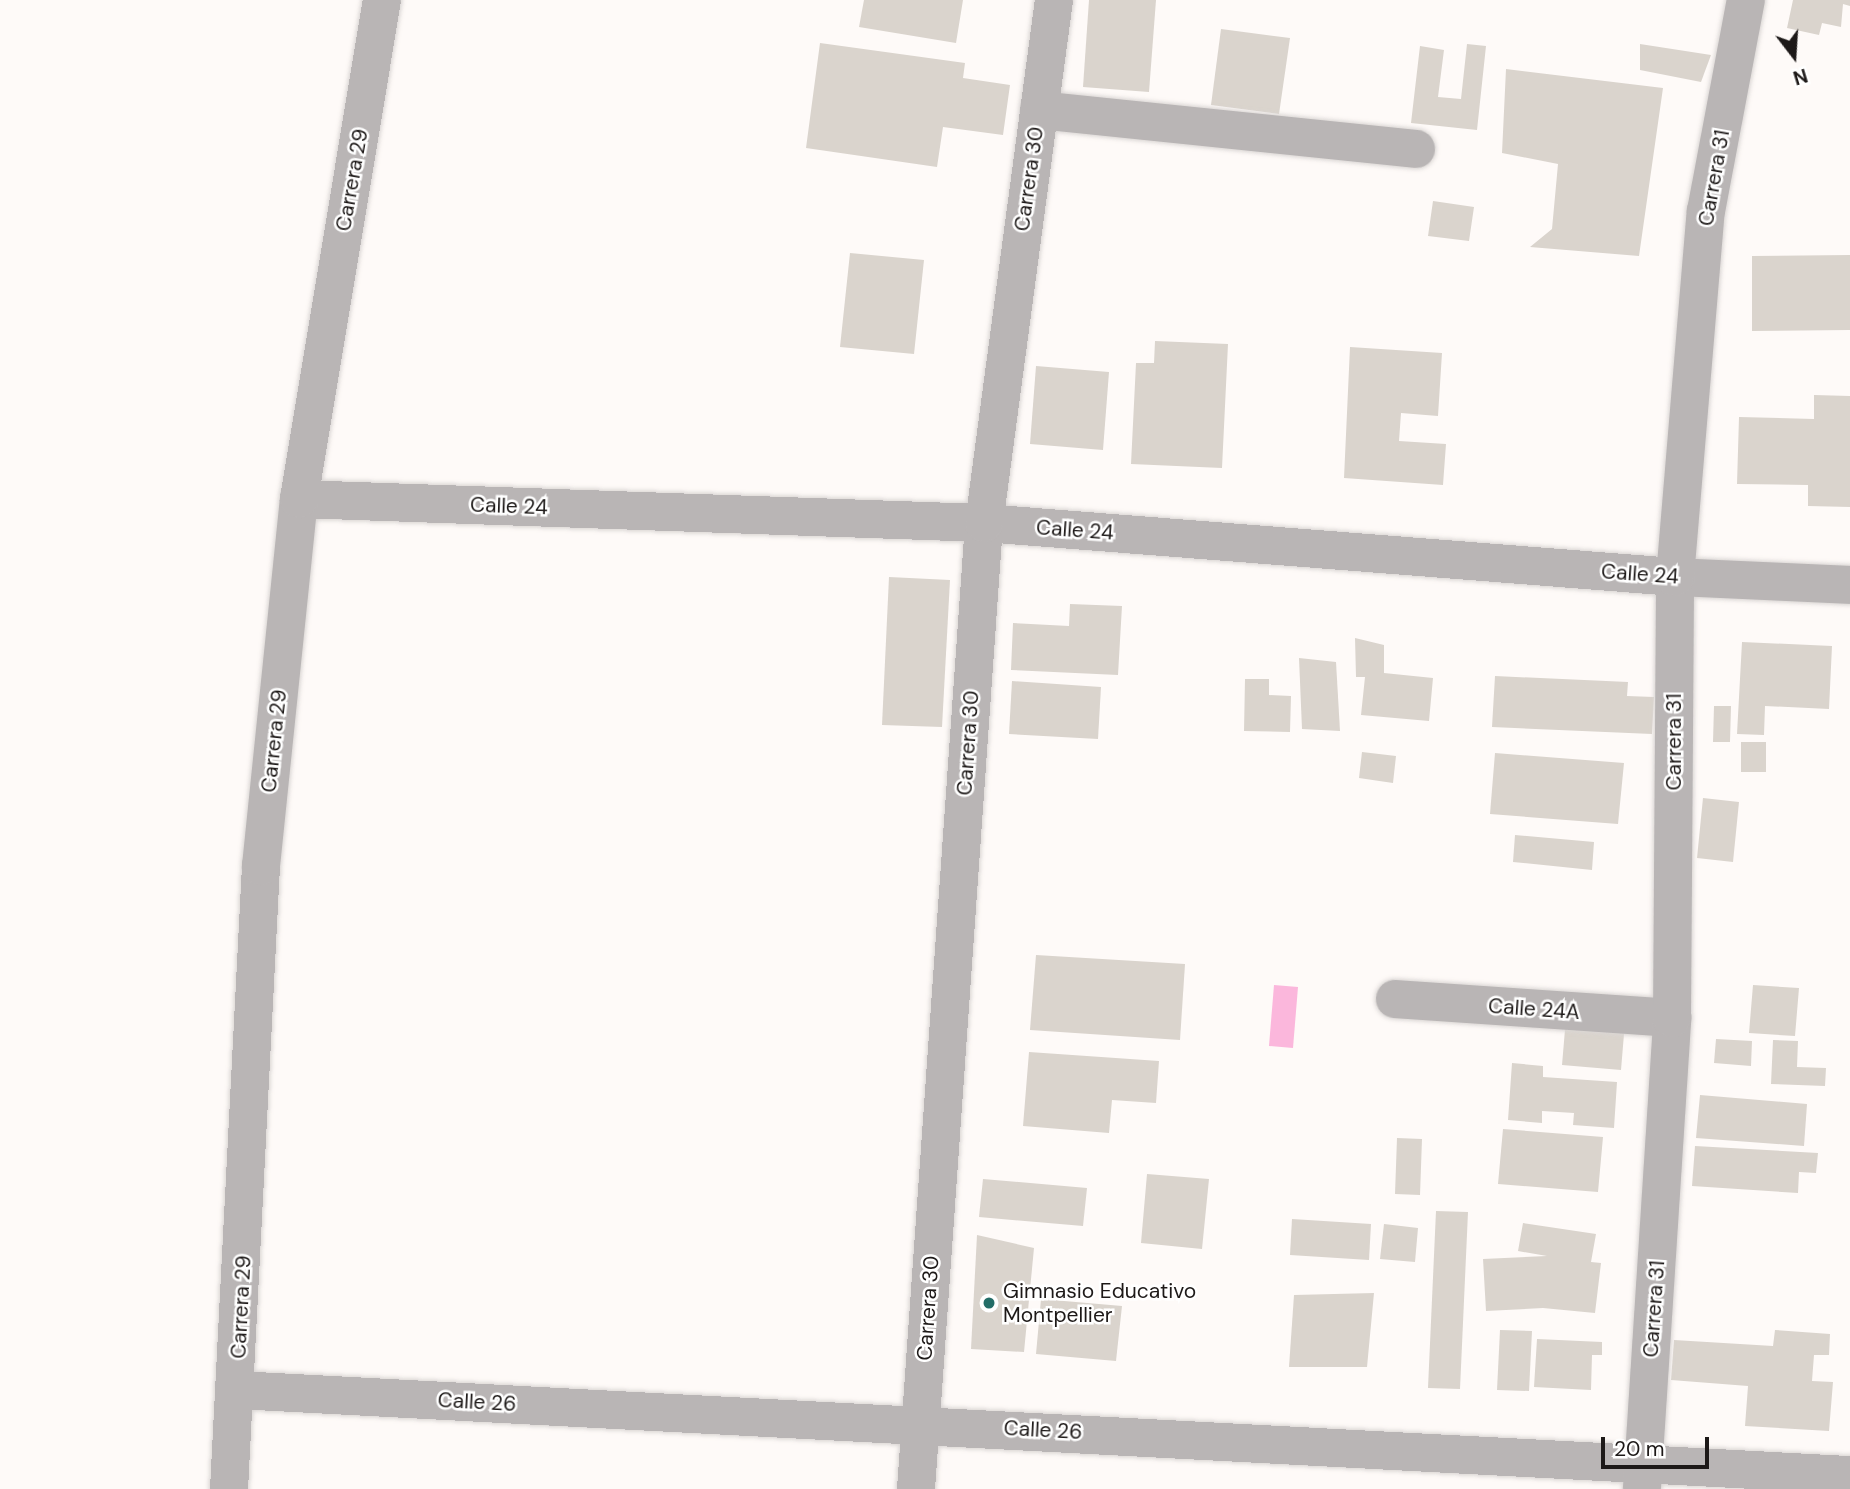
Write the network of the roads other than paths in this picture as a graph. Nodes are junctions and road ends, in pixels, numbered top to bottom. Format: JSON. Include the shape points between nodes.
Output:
{"nodes":[{"id":1,"x":383,"y":0,"type":"edge"},
{"id":2,"x":1054,"y":0,"type":"edge"},
{"id":3,"x":1746,"y":0,"type":"edge"},
{"id":4,"x":1039,"y":110,"type":"junction"},
{"id":5,"x":1416,"y":149,"type":"dead end"},
{"id":6,"x":299,"y":499,"type":"junction"},
{"id":7,"x":984,"y":523,"type":"junction"},
{"id":8,"x":1675,"y":577,"type":"junction"},
{"id":9,"x":1850,"y":585,"type":"edge"},
{"id":10,"x":1395,"y":999,"type":"dead end"},
{"id":11,"x":1672,"y":1018,"type":"junction"},
{"id":12,"x":237,"y":1390,"type":"junction"},
{"id":13,"x":919,"y":1424,"type":"junction"},
{"id":14,"x":1850,"y":1475,"type":"edge"},
{"id":15,"x":1643,"y":1476,"type":"edge"},
{"id":16,"x":229,"y":1489,"type":"edge"},
{"id":17,"x":916,"y":1489,"type":"edge"}],
"edges":[{"from":1,"to":6,"type":"street","name":"Carrera 29"},
{"from":2,"to":4,"type":"street","name":"Carrera 30"},
{"from":3,"to":8,"type":"street","name":"Carrera 31","via":[[1706,211]]},
{"from":4,"to":5,"type":"street"},
{"from":4,"to":7,"type":"street","name":"Carrera 30"},
{"from":6,"to":7,"type":"street","name":"Calle 24"},
{"from":6,"to":12,"type":"street","name":"Carrera 29","via":[[261,866]]},
{"from":7,"to":8,"type":"street","name":"Calle 24"},
{"from":7,"to":13,"type":"street","name":"Carrera 30"},
{"from":8,"to":9,"type":"street","name":"Calle 24"},
{"from":8,"to":11,"type":"street","name":"Carrera 31"},
{"from":10,"to":11,"type":"street","name":"Calle 24A"},
{"from":11,"to":15,"type":"street","name":"Carrera 31"},
{"from":12,"to":13,"type":"street","name":"Calle 26"},
{"from":12,"to":16,"type":"street","name":"Carrera 29"},
{"from":13,"to":15,"type":"street","name":"Calle 26"},
{"from":13,"to":17,"type":"street","name":"Carrera 30"},
{"from":14,"to":15,"type":"street","name":"Calle 26"}]}
